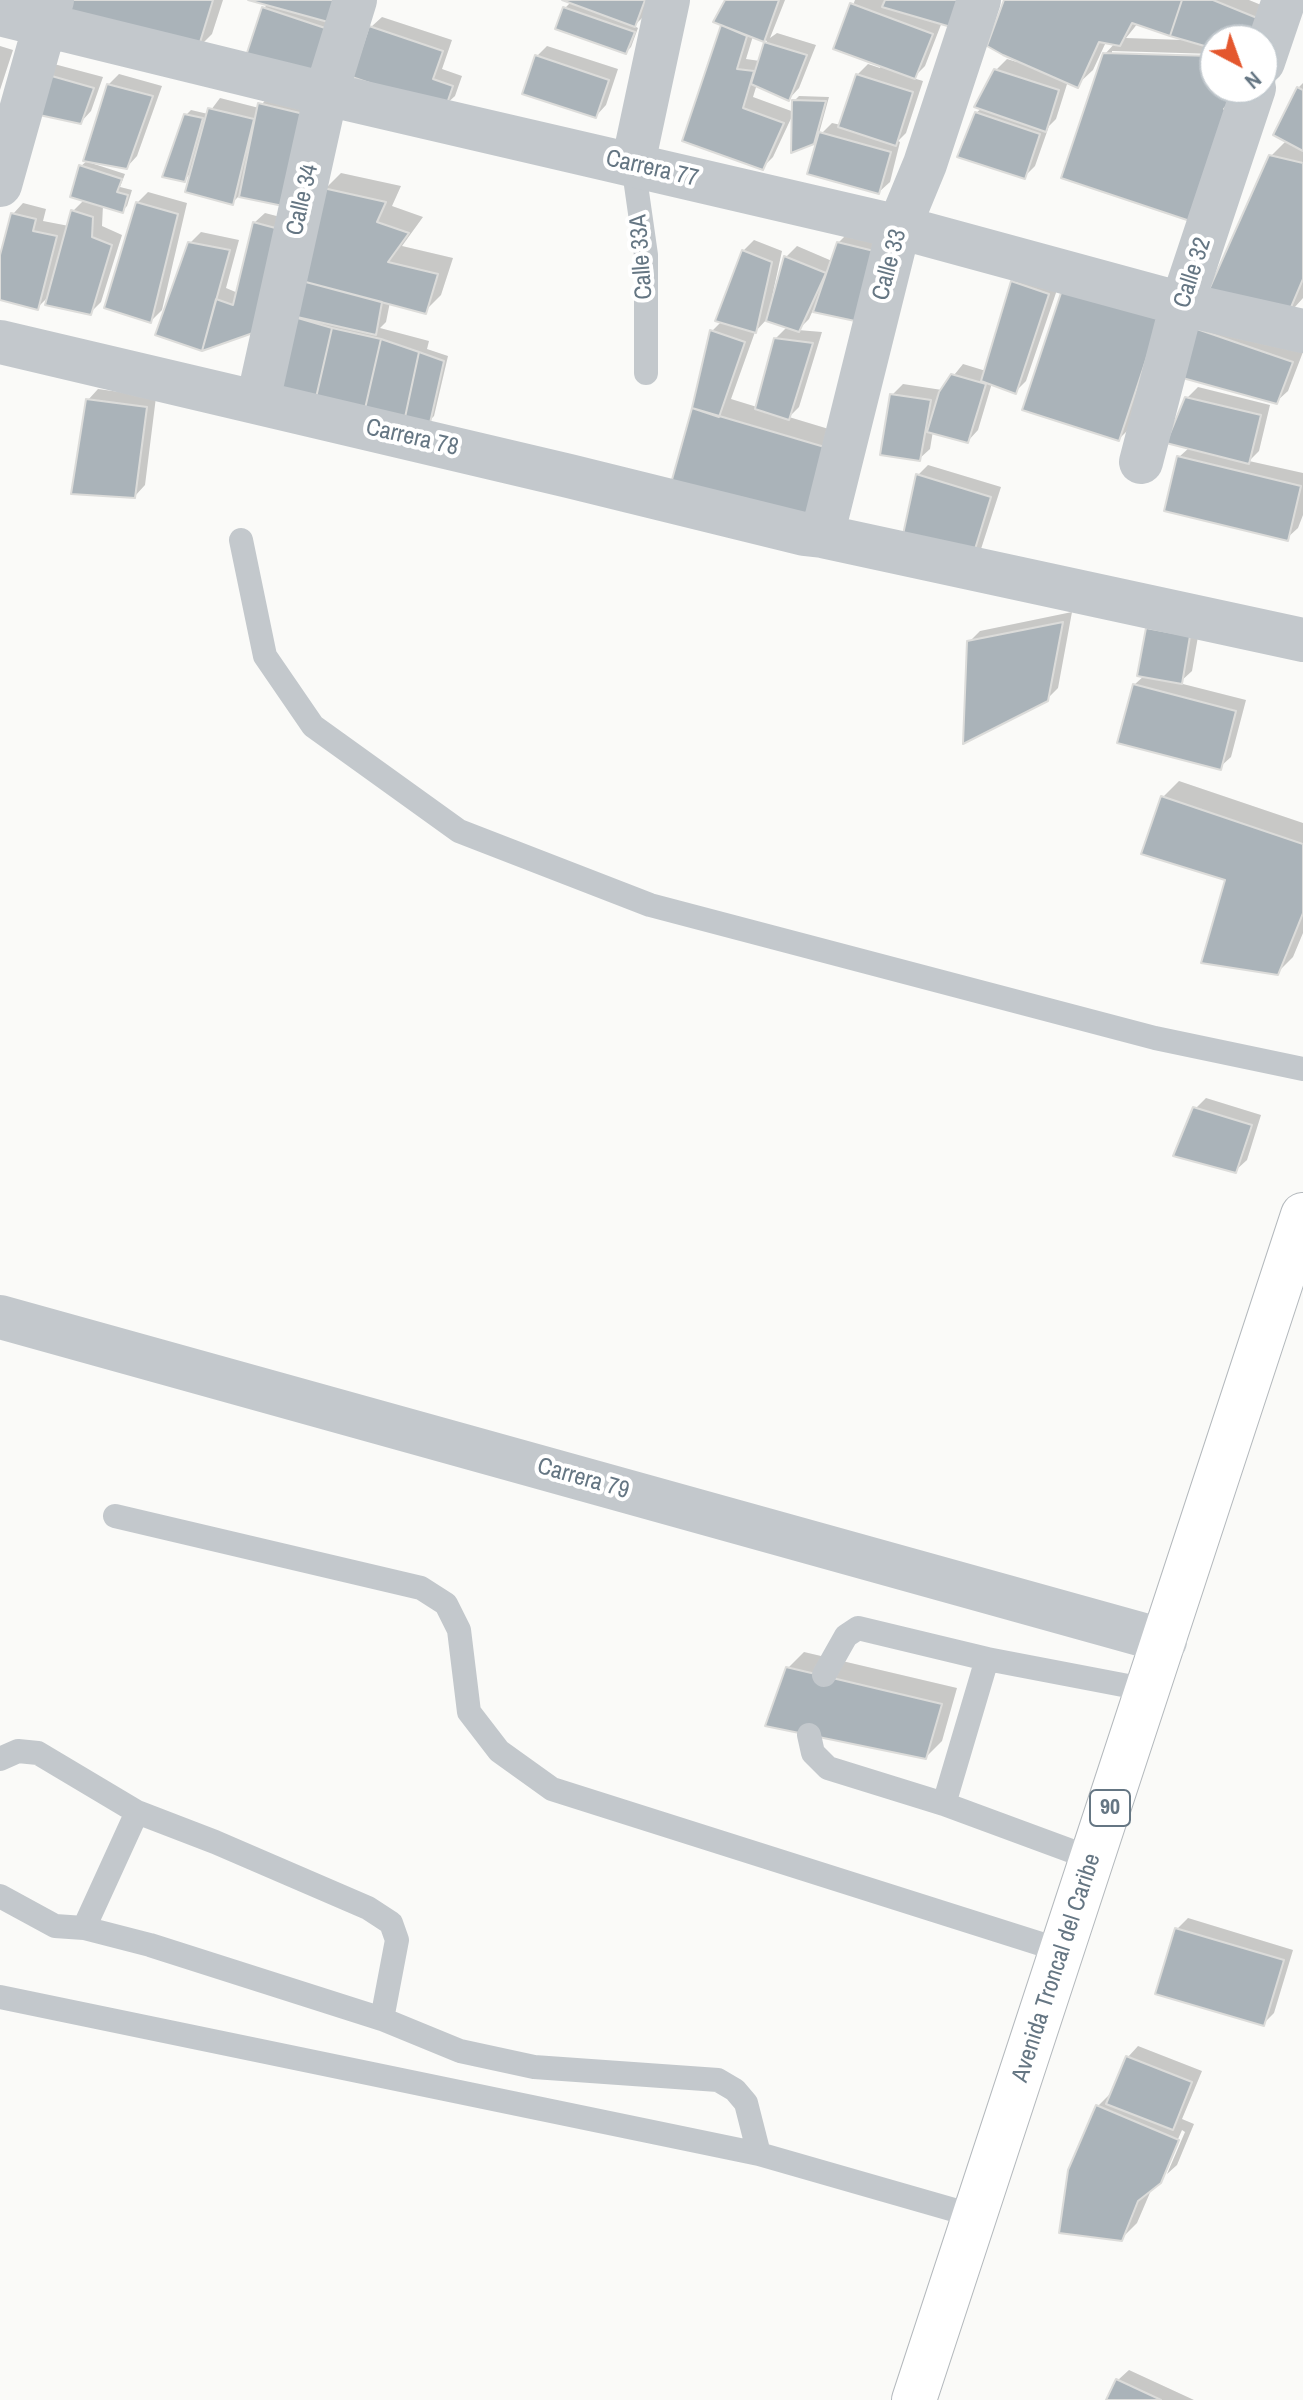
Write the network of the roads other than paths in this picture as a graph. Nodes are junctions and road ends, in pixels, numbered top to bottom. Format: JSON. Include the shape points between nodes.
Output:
{"nodes":[{"id":1,"x":355,"y":0,"type":"edge"},
{"id":2,"x":668,"y":0,"type":"edge"},
{"id":3,"x":979,"y":0,"type":"edge"},
{"id":4,"x":1284,"y":0,"type":"edge"},
{"id":5,"x":48,"y":12,"type":"edge"},
{"id":6,"x":0,"y":14,"type":"edge"},
{"id":7,"x":1276,"y":24,"type":"edge"},
{"id":8,"x":326,"y":94,"type":"junction"},
{"id":9,"x":1249,"y":104,"type":"edge"},
{"id":10,"x":633,"y":164,"type":"junction"},
{"id":11,"x":0,"y":185,"type":"edge"},
{"id":12,"x":899,"y":227,"type":"junction"},
{"id":13,"x":1182,"y":304,"type":"junction"},
{"id":14,"x":1303,"y":331,"type":"edge"},
{"id":15,"x":0,"y":342,"type":"edge"},
{"id":16,"x":646,"y":373,"type":"dead end"},
{"id":17,"x":258,"y":401,"type":"junction"},
{"id":18,"x":1141,"y":462,"type":"dead end"},
{"id":19,"x":822,"y":536,"type":"junction"},
{"id":20,"x":241,"y":540,"type":"dead end"},
{"id":21,"x":1303,"y":640,"type":"edge"},
{"id":22,"x":1303,"y":1069,"type":"edge"},
{"id":23,"x":1303,"y":1215,"type":"edge"},
{"id":24,"x":1296,"y":1259,"type":"edge"},
{"id":25,"x":0,"y":1317,"type":"edge"},
{"id":26,"x":115,"y":1516,"type":"dead end"},
{"id":27,"x":1165,"y":1641,"type":"junction"},
{"id":28,"x":987,"y":1659,"type":"junction"},
{"id":29,"x":824,"y":1675,"type":"dead end"},
{"id":30,"x":1149,"y":1690,"type":"junction"},
{"id":31,"x":809,"y":1735,"type":"dead end"},
{"id":32,"x":0,"y":1759,"type":"edge"},
{"id":33,"x":944,"y":1804,"type":"junction"},
{"id":34,"x":137,"y":1812,"type":"junction"},
{"id":35,"x":1093,"y":1859,"type":"junction"},
{"id":36,"x":0,"y":1896,"type":"edge"},
{"id":37,"x":84,"y":1928,"type":"junction"},
{"id":38,"x":1063,"y":1951,"type":"junction"},
{"id":39,"x":0,"y":1997,"type":"edge"},
{"id":40,"x":382,"y":2019,"type":"junction"},
{"id":41,"x":759,"y":2154,"type":"junction"},
{"id":42,"x":975,"y":2216,"type":"junction"},
{"id":43,"x":914,"y":2400,"type":"edge"}],
"edges":[{"from":1,"to":8,"type":"street","name":"Calle 34"},
{"from":2,"to":10,"type":"street","name":"Calle 33A"},
{"from":3,"to":12,"type":"street","name":"Calle 33"},
{"from":4,"to":7,"type":"street"},
{"from":5,"to":6,"type":"street","name":"Carrera 77"},
{"from":5,"to":8,"type":"street","name":"Carrera 77"},
{"from":5,"to":11,"type":"street"},
{"from":8,"to":10,"type":"street","name":"Carrera 77"},
{"from":8,"to":17,"type":"street","name":"Calle 34"},
{"from":9,"to":13,"type":"street","name":"Calle 32"},
{"from":10,"to":12,"type":"street","name":"Carrera 77"},
{"from":10,"to":16,"type":"lane","name":"Calle 33A","via":[[646,255]]},
{"from":12,"to":13,"type":"street","name":"Carrera 77"},
{"from":12,"to":19,"type":"street","name":"Calle 33"},
{"from":13,"to":14,"type":"street","name":"Carrera 77"},
{"from":13,"to":18,"type":"street","name":"Calle 32"},
{"from":15,"to":17,"type":"street","name":"Carrera 78"},
{"from":17,"to":19,"type":"street","name":"Carrera 78"},
{"from":19,"to":21,"type":"street","name":"Carrera 78"},
{"from":20,"to":22,"type":"lane","via":[[265,656],[313,726],[459,831],[650,905],[1155,1038]]},
{"from":23,"to":24,"type":"highway","name":"Avenida Troncal del Caribe","number":"90"},
{"from":24,"to":27,"type":"highway","name":"Avenida Troncal del Caribe","number":"90"},
{"from":25,"to":27,"type":"street","name":"Carrera 79"},
{"from":26,"to":38,"type":"lane","via":[[421,1588],[446,1604],[459,1630],[469,1712],[499,1751],[552,1789]]},
{"from":27,"to":30,"type":"highway","name":"Avenida Troncal del Caribe","number":"90"},
{"from":28,"to":29,"type":"lane","via":[[858,1628],[846,1636]]},
{"from":28,"to":30,"type":"lane"},
{"from":28,"to":33,"type":"lane"},
{"from":30,"to":35,"type":"highway","name":"Avenida Troncal del Caribe","number":"90"},
{"from":31,"to":33,"type":"lane","via":[[813,1753],[828,1768]]},
{"from":32,"to":34,"type":"lane","via":[[18,1751],[38,1753]]},
{"from":33,"to":35,"type":"lane"},
{"from":34,"to":37,"type":"lane"},
{"from":34,"to":40,"type":"lane","via":[[368,1908],[391,1923],[397,1940]]},
{"from":35,"to":38,"type":"highway","name":"Avenida Troncal del Caribe","number":"90"},
{"from":36,"to":37,"type":"lane","via":[[55,1926]]},
{"from":37,"to":40,"type":"lane"},
{"from":38,"to":42,"type":"highway","name":"Avenida Troncal del Caribe","number":"90"},
{"from":39,"to":41,"type":"lane"},
{"from":40,"to":41,"type":"lane","via":[[460,2051],[534,2067],[718,2080],[746,2103]]},
{"from":41,"to":42,"type":"lane"},
{"from":42,"to":43,"type":"highway","name":"Avenida Troncal del Caribe","number":"90"}]}
